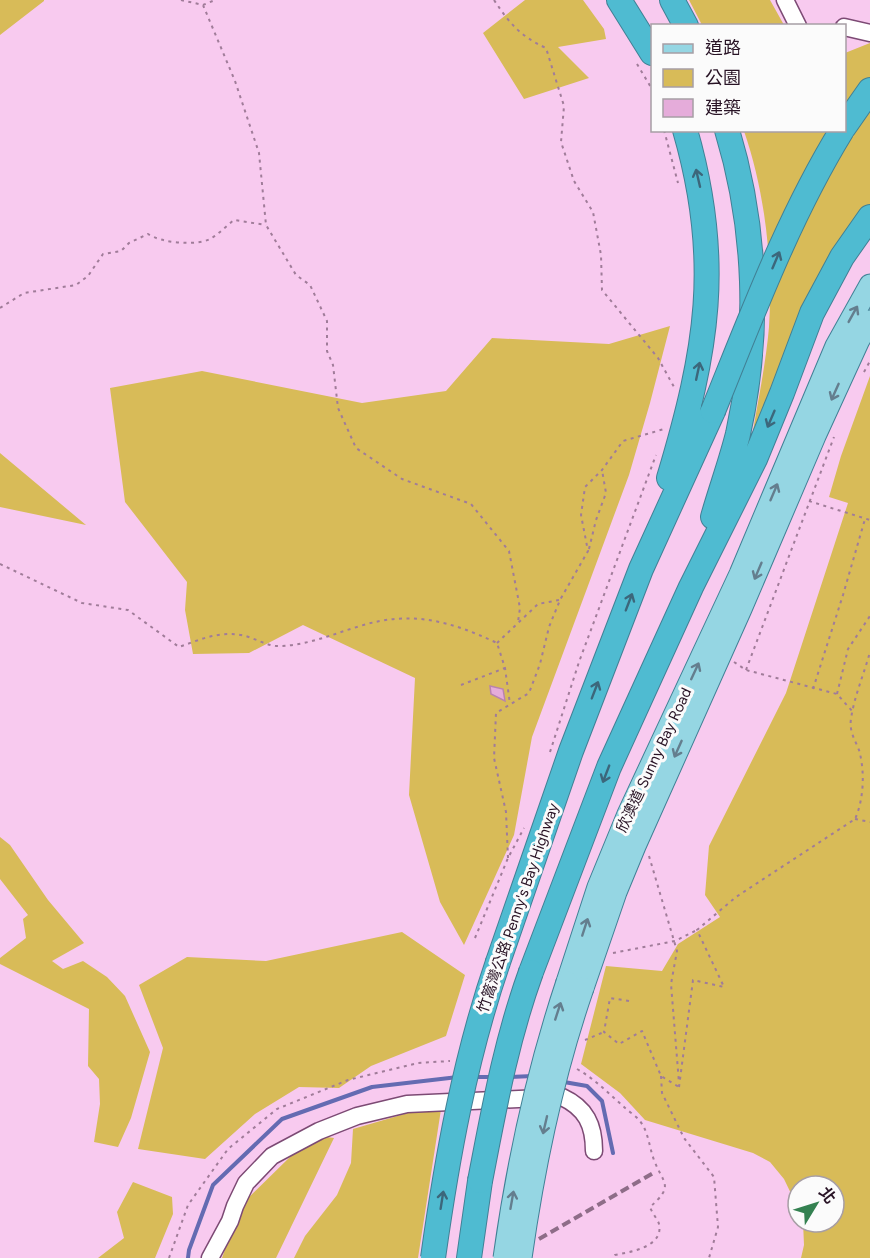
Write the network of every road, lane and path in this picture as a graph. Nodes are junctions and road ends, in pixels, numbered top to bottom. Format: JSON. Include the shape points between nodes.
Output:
{"nodes":[{"id":1,"x":181,"y":0,"type":"edge"},
{"id":2,"x":215,"y":0,"type":"edge"},
{"id":3,"x":494,"y":0,"type":"edge"},
{"id":4,"x":619,"y":0,"type":"edge"},
{"id":5,"x":672,"y":0,"type":"edge"},
{"id":6,"x":784,"y":0,"type":"edge"},
{"id":7,"x":203,"y":5,"type":"junction"},
{"id":8,"x":685,"y":24,"type":"edge"},
{"id":9,"x":797,"y":24,"type":"edge"},
{"id":10,"x":846,"y":27,"type":"edge"},
{"id":11,"x":870,"y":33,"type":"edge"},
{"id":12,"x":651,"y":51,"type":"edge"},
{"id":13,"x":870,"y":90,"type":"edge"},
{"id":14,"x":846,"y":125,"type":"edge"},
{"id":15,"x":665,"y":132,"type":"edge"},
{"id":16,"x":685,"y":132,"type":"edge"},
{"id":17,"x":727,"y":132,"type":"edge"},
{"id":18,"x":841,"y":132,"type":"edge"},
{"id":19,"x":680,"y":188,"type":"dead end"},
{"id":20,"x":870,"y":217,"type":"edge"},
{"id":21,"x":266,"y":225,"type":"junction"},
{"id":22,"x":870,"y":285,"type":"edge"},
{"id":23,"x":0,"y":308,"type":"edge"},
{"id":24,"x":870,"y":321,"type":"edge"},
{"id":25,"x":870,"y":361,"type":"edge"},
{"id":26,"x":861,"y":377,"type":"dead end"},
{"id":27,"x":677,"y":378,"type":"dead end"},
{"id":28,"x":836,"y":433,"type":"dead end"},
{"id":29,"x":663,"y":437,"type":"dead end"},
{"id":30,"x":659,"y":447,"type":"dead end"},
{"id":31,"x":603,"y":470,"type":"junction"},
{"id":32,"x":809,"y":501,"type":"junction"},
{"id":33,"x":865,"y":519,"type":"junction"},
{"id":34,"x":870,"y":520,"type":"edge"},
{"id":35,"x":588,"y":551,"type":"junction"},
{"id":36,"x":0,"y":564,"type":"edge"},
{"id":37,"x":641,"y":569,"type":"junction"},
{"id":38,"x":691,"y":587,"type":"junction"},
{"id":39,"x":560,"y":600,"type":"junction"},
{"id":40,"x":870,"y":616,"type":"edge"},
{"id":41,"x":518,"y":622,"type":"junction"},
{"id":42,"x":497,"y":643,"type":"junction"},
{"id":43,"x":870,"y":652,"type":"edge"},
{"id":44,"x":730,"y":660,"type":"dead end"},
{"id":45,"x":505,"y":668,"type":"junction"},
{"id":46,"x":746,"y":670,"type":"junction"},
{"id":47,"x":461,"y":685,"type":"dead end"},
{"id":48,"x":813,"y":689,"type":"junction"},
{"id":49,"x":837,"y":694,"type":"junction"},
{"id":50,"x":510,"y":704,"type":"junction"},
{"id":51,"x":853,"y":712,"type":"junction"},
{"id":52,"x":549,"y":754,"type":"dead end"},
{"id":53,"x":855,"y":819,"type":"junction"},
{"id":54,"x":870,"y":822,"type":"edge"},
{"id":55,"x":526,"y":824,"type":"dead end"},
{"id":56,"x":649,"y":856,"type":"dead end"},
{"id":57,"x":508,"y":858,"type":"junction"},
{"id":58,"x":697,"y":930,"type":"junction"},
{"id":59,"x":475,"y":938,"type":"dead end"},
{"id":60,"x":675,"y":941,"type":"junction"},
{"id":61,"x":605,"y":955,"type":"dead end"},
{"id":62,"x":575,"y":985,"type":"junction"},
{"id":63,"x":629,"y":1001,"type":"dead end"},
{"id":64,"x":604,"y":1032,"type":"junction"},
{"id":65,"x":579,"y":1042,"type":"dead end"},
{"id":66,"x":450,"y":1061,"type":"dead end"},
{"id":67,"x":662,"y":1076,"type":"junction"},
{"id":68,"x":679,"y":1087,"type":"junction"},
{"id":69,"x":594,"y":1151,"type":"dead end"},
{"id":70,"x":170,"y":1258,"type":"edge"},
{"id":71,"x":210,"y":1258,"type":"edge"},
{"id":72,"x":433,"y":1258,"type":"edge"},
{"id":73,"x":469,"y":1258,"type":"edge"},
{"id":74,"x":504,"y":1258,"type":"edge"},
{"id":75,"x":522,"y":1258,"type":"edge"},
{"id":76,"x":709,"y":1258,"type":"edge"}],
"edges":[{"from":1,"to":7,"type":"path"},
{"from":2,"to":7,"type":"path"},
{"from":3,"to":27,"type":"path","via":[[526,38],[546,48],[564,106],[561,142],[574,181],[593,212],[601,255],[602,290],[658,358],[675,388]]},
{"from":4,"to":12,"type":"highway"},
{"from":5,"to":8,"type":"highway"},
{"from":6,"to":9,"type":"lane"},
{"from":7,"to":21,"type":"path","via":[[235,81],[259,153]]},
{"from":10,"to":11,"type":"lane"},
{"from":13,"to":14,"type":"highway"},
{"from":15,"to":19,"type":"path"},
{"from":37,"to":16,"type":"highway","one_way":true,"via":[[684,428],[707,308],[704,208]]},
{"from":17,"to":38,"type":"highway","via":[[749,240],[751,344],[737,435]]},
{"from":37,"to":18,"type":"highway","one_way":true,"bridge":true,"via":[[782,245]]},
{"from":20,"to":38,"type":"highway","one_way":true,"via":[[842,257],[812,313],[755,459]]},
{"from":21,"to":23,"type":"path","via":[[234,220],[209,240],[158,240],[148,234],[121,251],[103,254],[88,276],[76,285],[24,293]]},
{"from":21,"to":41,"type":"path","via":[[296,275],[310,285],[327,321],[327,351],[333,364],[338,408],[356,448],[402,479],[471,504],[509,551],[520,608]]},
{"from":62,"to":22,"type":"main road","name":"欣澳道 Sunny Bay Road","one_way":true,"via":[[598,887],[628,814],[740,573],[832,356]]},
{"from":24,"to":62,"type":"main road","name":"欣澳道 Sunny Bay Road","one_way":true,"via":[[820,426]]},
{"from":25,"to":26,"type":"path"},
{"from":28,"to":32,"type":"path"},
{"from":29,"to":31,"type":"path","via":[[667,428],[623,441]]},
{"from":30,"to":52,"type":"path"},
{"from":31,"to":35,"type":"path","via":[[606,493]]},
{"from":31,"to":35,"type":"path","via":[[585,487],[581,515]]},
{"from":32,"to":33,"type":"path"},
{"from":32,"to":46,"type":"path"},
{"from":33,"to":34,"type":"path"},
{"from":33,"to":48,"type":"path"},
{"from":35,"to":39,"type":"path"},
{"from":36,"to":42,"type":"path","via":[[82,603],[129,610],[178,647],[214,634],[240,635],[276,646],[304,644],[381,620],[406,617],[458,625]]},
{"from":72,"to":37,"type":"highway","name":"竹篙灣公路 Penny's Bay Highway","one_way":true,"bridge":true,"via":[[455,1119],[487,993],[571,752]]},
{"from":38,"to":73,"type":"highway","one_way":true,"bridge":true,"via":[[609,767],[519,1007],[501,1069]]},
{"from":39,"to":41,"type":"path","via":[[538,604]]},
{"from":39,"to":50,"type":"path","via":[[529,693]]},
{"from":40,"to":49,"type":"path","via":[[848,649]]},
{"from":41,"to":42,"type":"path"},
{"from":42,"to":45,"type":"path"},
{"from":43,"to":51,"type":"path"},
{"from":44,"to":46,"type":"path"},
{"from":45,"to":47,"type":"path"},
{"from":45,"to":50,"type":"path"},
{"from":46,"to":48,"type":"path"},
{"from":48,"to":49,"type":"path"},
{"from":49,"to":51,"type":"path"},
{"from":50,"to":57,"type":"path","via":[[496,713],[494,758],[506,812]]},
{"from":51,"to":53,"type":"path","via":[[852,738],[862,763],[861,806]]},
{"from":53,"to":54,"type":"path"},
{"from":53,"to":58,"type":"path","via":[[736,897]]},
{"from":55,"to":57,"type":"path"},
{"from":56,"to":60,"type":"path"},
{"from":57,"to":59,"type":"path"},
{"from":58,"to":60,"type":"path"},
{"from":58,"to":68,"type":"path","via":[[724,987],[693,980]]},
{"from":60,"to":61,"type":"path"},
{"from":60,"to":68,"type":"path","via":[[677,951],[670,984]]},
{"from":74,"to":62,"type":"main road","name":"欣澳道 Sunny Bay Road","one_way":true,"bridge":true,"via":[[521,1154],[546,1046]]},
{"from":62,"to":75,"type":"main road","name":"欣澳道 Sunny Bay Road","one_way":true,"bridge":true,"via":[[544,1127]]},
{"from":63,"to":64,"type":"path","via":[[610,998]]},
{"from":64,"to":65,"type":"path"},
{"from":64,"to":67,"type":"path","via":[[619,1044],[642,1031]]},
{"from":66,"to":70,"type":"path","via":[[418,1063],[348,1080],[277,1108],[228,1149],[188,1205]]},
{"from":67,"to":68,"type":"path"},
{"from":67,"to":76,"type":"path","via":[[662,1093],[684,1138],[714,1177],[718,1227]]},
{"from":69,"to":71,"type":"lane","via":[[588,1121],[577,1104],[562,1097],[407,1104],[357,1116],[318,1131],[273,1156],[246,1183]]}]}
